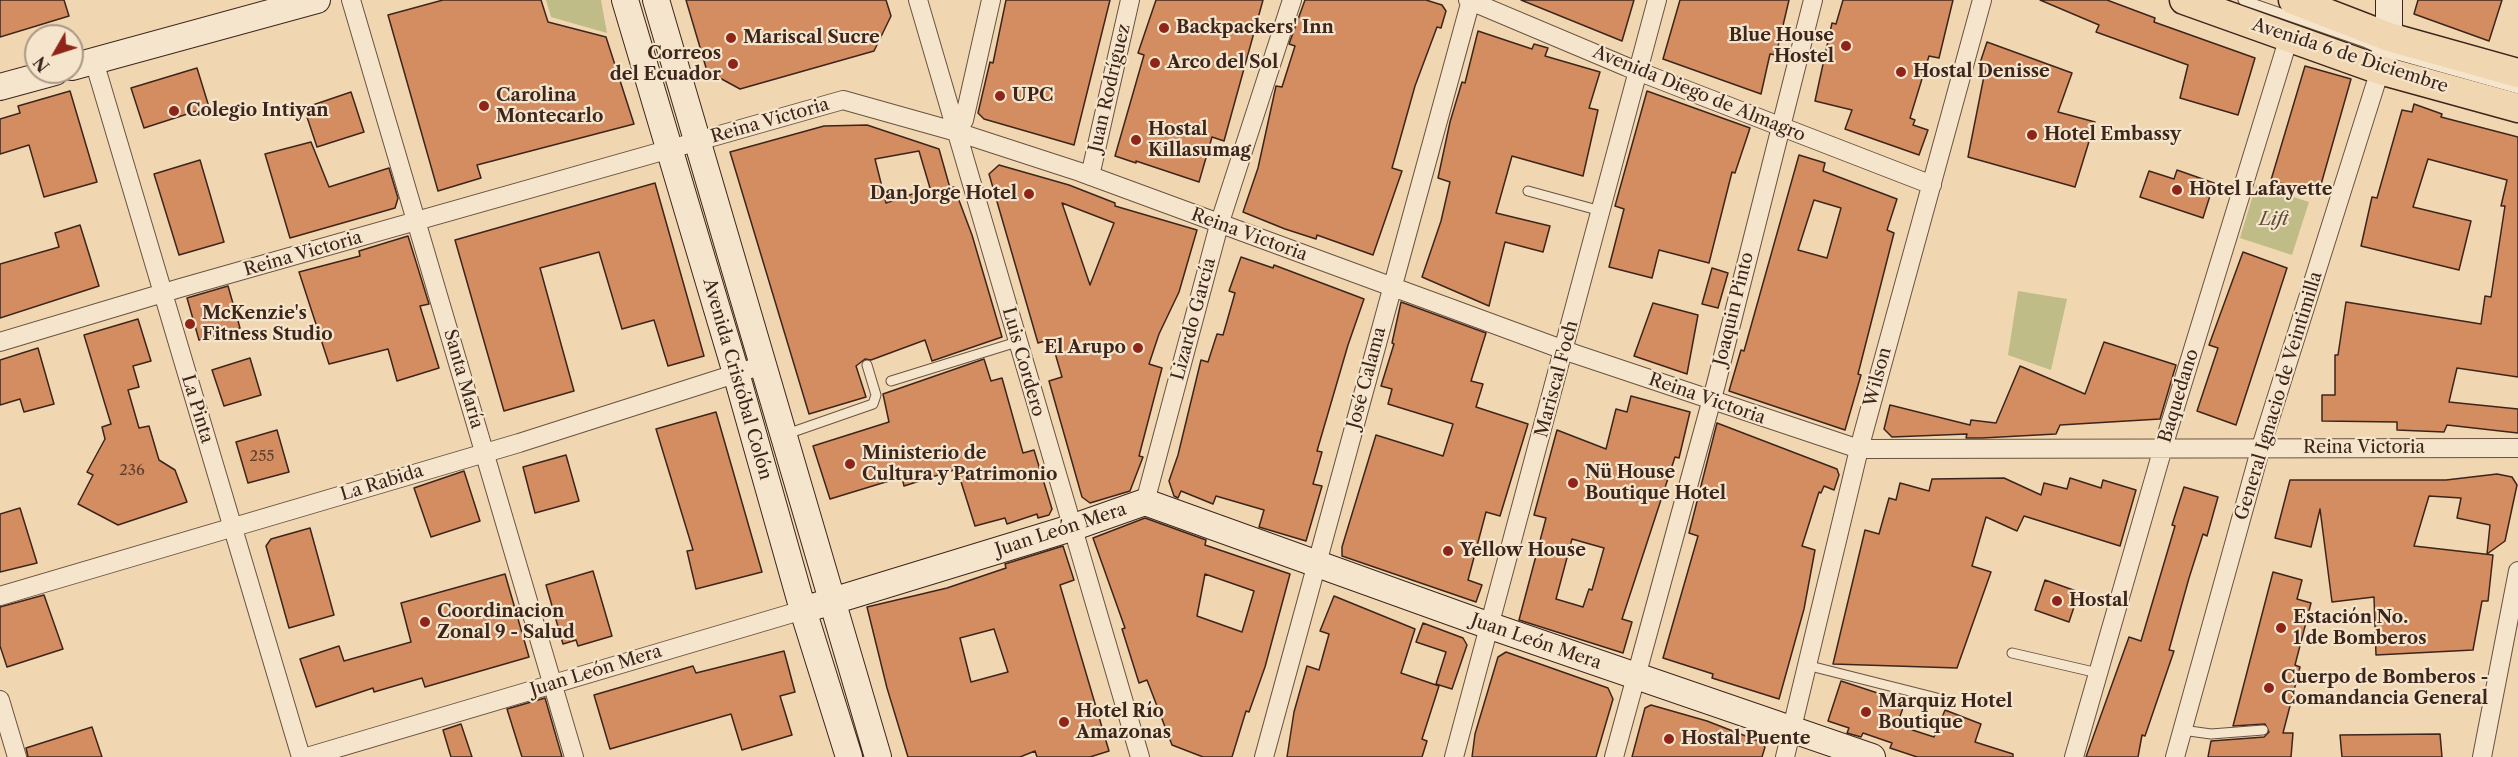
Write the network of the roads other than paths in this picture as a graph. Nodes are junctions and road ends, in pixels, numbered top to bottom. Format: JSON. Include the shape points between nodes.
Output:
{"nodes":[{"id":1,"x":317,"y":0,"type":"edge"},
{"id":2,"x":351,"y":0,"type":"edge"},
{"id":3,"x":625,"y":0,"type":"edge"},
{"id":4,"x":656,"y":0,"type":"edge"},
{"id":5,"x":918,"y":0,"type":"edge"},
{"id":6,"x":992,"y":0,"type":"edge"},
{"id":7,"x":1130,"y":0,"type":"edge"},
{"id":8,"x":1292,"y":0,"type":"edge"},
{"id":9,"x":1470,"y":0,"type":"edge"},
{"id":10,"x":1657,"y":0,"type":"edge"},
{"id":11,"x":1814,"y":0,"type":"edge"},
{"id":12,"x":1982,"y":0,"type":"edge"},
{"id":13,"x":2184,"y":0,"type":"edge"},
{"id":14,"x":2244,"y":0,"type":"edge"},
{"id":15,"x":2293,"y":0,"type":"edge"},
{"id":16,"x":2389,"y":0,"type":"edge"},
{"id":17,"x":2406,"y":0,"type":"edge"},
{"id":18,"x":2289,"y":37,"type":"junction"},
{"id":19,"x":2385,"y":53,"type":"junction"},
{"id":20,"x":84,"y":64,"type":"edge"},
{"id":21,"x":84,"y":67,"type":"edge"},
{"id":22,"x":1638,"y":71,"type":"junction"},
{"id":23,"x":2518,"y":73,"type":"edge"},
{"id":24,"x":24,"y":80,"type":"edge"},
{"id":25,"x":0,"y":87,"type":"edge"},
{"id":26,"x":2518,"y":89,"type":"edge"},
{"id":27,"x":2518,"y":108,"type":"edge"},
{"id":28,"x":1779,"y":127,"type":"junction"},
{"id":29,"x":957,"y":132,"type":"junction"},
{"id":30,"x":698,"y":142,"type":"junction"},
{"id":31,"x":669,"y":150,"type":"junction"},
{"id":32,"x":1090,"y":176,"type":"junction"},
{"id":33,"x":1932,"y":185,"type":"junction"},
{"id":34,"x":1528,"y":191,"type":"dead end"},
{"id":35,"x":1601,"y":211,"type":"junction"},
{"id":36,"x":417,"y":222,"type":"junction"},
{"id":37,"x":1219,"y":225,"type":"junction"},
{"id":38,"x":1391,"y":286,"type":"junction"},
{"id":39,"x":162,"y":293,"type":"junction"},
{"id":40,"x":0,"y":342,"type":"edge"},
{"id":41,"x":1017,"y":342,"type":"junction"},
{"id":42,"x":1565,"y":350,"type":"junction"},
{"id":43,"x":763,"y":365,"type":"junction"},
{"id":44,"x":867,"y":365,"type":"dead end"},
{"id":45,"x":736,"y":373,"type":"junction"},
{"id":46,"x":891,"y":381,"type":"dead end"},
{"id":47,"x":1710,"y":402,"type":"junction"},
{"id":48,"x":784,"y":435,"type":"junction"},
{"id":49,"x":2261,"y":447,"type":"junction"},
{"id":50,"x":2518,"y":448,"type":"edge"},
{"id":51,"x":1858,"y":449,"type":"junction"},
{"id":52,"x":2163,"y":449,"type":"junction"},
{"id":53,"x":484,"y":453,"type":"junction"},
{"id":54,"x":1145,"y":502,"type":"junction"},
{"id":55,"x":233,"y":528,"type":"junction"},
{"id":56,"x":1071,"y":528,"type":"junction"},
{"id":57,"x":1319,"y":564,"type":"junction"},
{"id":58,"x":2518,"y":571,"type":"edge"},
{"id":59,"x":0,"y":596,"type":"edge"},
{"id":60,"x":832,"y":602,"type":"junction"},
{"id":61,"x":803,"y":610,"type":"junction"},
{"id":62,"x":1491,"y":626,"type":"junction"},
{"id":63,"x":2012,"y":653,"type":"dead end"},
{"id":64,"x":1806,"y":665,"type":"junction"},
{"id":65,"x":2098,"y":673,"type":"junction"},
{"id":66,"x":1637,"y":676,"type":"junction"},
{"id":67,"x":552,"y":684,"type":"junction"},
{"id":68,"x":0,"y":700,"type":"edge"},
{"id":69,"x":1945,"y":700,"type":"dead end"},
{"id":70,"x":1793,"y":729,"type":"junction"},
{"id":71,"x":2182,"y":730,"type":"junction"},
{"id":72,"x":2263,"y":730,"type":"dead end"},
{"id":73,"x":17,"y":757,"type":"edge"},
{"id":74,"x":301,"y":757,"type":"edge"},
{"id":75,"x":307,"y":757,"type":"edge"},
{"id":76,"x":574,"y":757,"type":"edge"},
{"id":77,"x":849,"y":757,"type":"edge"},
{"id":78,"x":878,"y":757,"type":"edge"},
{"id":79,"x":1140,"y":757,"type":"edge"},
{"id":80,"x":1264,"y":757,"type":"edge"},
{"id":81,"x":1455,"y":757,"type":"edge"},
{"id":82,"x":1614,"y":757,"type":"edge"},
{"id":83,"x":1785,"y":757,"type":"edge"},
{"id":84,"x":1872,"y":757,"type":"edge"},
{"id":85,"x":2074,"y":757,"type":"edge"},
{"id":86,"x":2175,"y":757,"type":"edge"},
{"id":87,"x":2482,"y":757,"type":"edge"}],
"edges":[{"from":1,"to":20,"type":"street"},
{"from":2,"to":36,"type":"street","name":"Santa María"},
{"from":3,"to":31,"type":"street","name":"Avenida Cristóbal Colón"},
{"from":4,"to":30,"type":"street","name":"Avenida Cristóbal Colón"},
{"from":5,"to":29,"type":"street","name":"Luis Cordero"},
{"from":6,"to":29,"type":"street","via":[[964,120]]},
{"from":7,"to":32,"type":"street","name":"Juan Rodríguez"},
{"from":8,"to":37,"type":"street","name":"Lizardo García"},
{"from":9,"to":22,"type":"street","name":"Avenida Diego de Almagro"},
{"from":9,"to":38,"type":"street","name":"José Calama"},
{"from":10,"to":22,"type":"street","name":"Mariscal Foch"},
{"from":11,"to":28,"type":"street","name":"Joaquin Pinto"},
{"from":12,"to":33,"type":"street","name":"Wilson"},
{"from":13,"to":18,"type":"main road","name":"Avenida 6 de Diciembre"},
{"from":14,"to":19,"type":"lane"},
{"from":15,"to":19,"type":"main road","name":"Avenida 6 de Diciembre"},
{"from":16,"to":19,"type":"street","name":"General Ignacio de Veintimilla"},
{"from":17,"to":19,"type":"street","name":"General Ignacio de Veintimilla"},
{"from":18,"to":19,"type":"main road","name":"Avenida 6 de Diciembre"},
{"from":18,"to":52,"type":"street","name":"Baquedano"},
{"from":19,"to":23,"type":"main road","name":"Avenida 6 de Diciembre"},
{"from":19,"to":26,"type":"lane"},
{"from":19,"to":27,"type":"main road","name":"Avenida 6 de Diciembre"},
{"from":19,"to":49,"type":"street","name":"General Ignacio de Veintimilla"},
{"from":21,"to":39,"type":"street","name":"La Pinta"},
{"from":22,"to":28,"type":"street","name":"Avenida Diego de Almagro"},
{"from":22,"to":35,"type":"street","name":"Mariscal Foch"},
{"from":24,"to":25,"type":"street"},
{"from":28,"to":33,"type":"street","name":"Avenida Diego de Almagro"},
{"from":28,"to":47,"type":"street","name":"Joaquin Pinto"},
{"from":29,"to":30,"type":"street","name":"Reina Victoria","via":[[843,100]]},
{"from":29,"to":32,"type":"street","name":"Reina Victoria"},
{"from":29,"to":41,"type":"street","name":"Luis Cordero"},
{"from":30,"to":31,"type":"street","name":"Reina Victoria"},
{"from":30,"to":43,"type":"street","name":"Avenida Cristóbal Colón"},
{"from":31,"to":36,"type":"street","name":"Reina Victoria"},
{"from":31,"to":45,"type":"street","name":"Avenida Cristóbal Colón"},
{"from":32,"to":37,"type":"street","name":"Reina Victoria"},
{"from":33,"to":51,"type":"street","name":"Wilson"},
{"from":34,"to":35,"type":"lane"},
{"from":35,"to":42,"type":"street","name":"Mariscal Foch"},
{"from":36,"to":39,"type":"street","name":"Reina Victoria"},
{"from":36,"to":53,"type":"street","name":"Santa María"},
{"from":37,"to":38,"type":"street","name":"Reina Victoria"},
{"from":37,"to":54,"type":"street","name":"Lizardo García"},
{"from":38,"to":42,"type":"street","name":"Reina Victoria"},
{"from":38,"to":57,"type":"street","name":"José Calama"},
{"from":39,"to":40,"type":"street","name":"Reina Victoria"},
{"from":39,"to":55,"type":"street","name":"La Pinta"},
{"from":41,"to":46,"type":"lane"},
{"from":41,"to":56,"type":"street","name":"Luis Cordero"},
{"from":42,"to":47,"type":"street","name":"Reina Victoria"},
{"from":42,"to":62,"type":"street","name":"Mariscal Foch"},
{"from":43,"to":45,"type":"street","name":"La Rabida"},
{"from":43,"to":48,"type":"street","name":"Avenida Cristóbal Colón"},
{"from":44,"to":48,"type":"lane","via":[[876,395],[873,404]]},
{"from":45,"to":53,"type":"street","name":"La Rabida"},
{"from":45,"to":61,"type":"street","name":"Avenida Cristóbal Colón"},
{"from":47,"to":51,"type":"street","name":"Reina Victoria"},
{"from":47,"to":66,"type":"street","name":"Joaquin Pinto"},
{"from":48,"to":60,"type":"street","name":"Avenida Cristóbal Colón"},
{"from":49,"to":50,"type":"street","name":"Reina Victoria"},
{"from":49,"to":52,"type":"street","name":"Reina Victoria"},
{"from":49,"to":71,"type":"street","name":"General Ignacio de Veintimilla"},
{"from":51,"to":52,"type":"street","name":"Reina Victoria"},
{"from":51,"to":64,"type":"street","name":"Wilson"},
{"from":52,"to":65,"type":"street","name":"Baquedano"},
{"from":53,"to":55,"type":"street","name":"La Rabida"},
{"from":53,"to":67,"type":"street","name":"Santa María"},
{"from":54,"to":56,"type":"street","name":"Juan León Mera"},
{"from":54,"to":57,"type":"street","name":"Juan León Mera"},
{"from":55,"to":59,"type":"street","name":"La Rabida"},
{"from":55,"to":74,"type":"street","name":"La Pinta"},
{"from":56,"to":60,"type":"street","name":"Juan León Mera"},
{"from":56,"to":79,"type":"street","name":"Luis Cordero"},
{"from":57,"to":62,"type":"street","name":"Juan León Mera"},
{"from":57,"to":80,"type":"street","name":"José Calama"},
{"from":58,"to":87,"type":"street"},
{"from":60,"to":61,"type":"street","name":"Juan León Mera"},
{"from":60,"to":78,"type":"street","name":"Avenida Cristóbal Colón"},
{"from":61,"to":67,"type":"street","name":"Juan León Mera"},
{"from":61,"to":77,"type":"street","name":"Avenida Cristóbal Colón"},
{"from":62,"to":66,"type":"street","name":"Juan León Mera"},
{"from":62,"to":81,"type":"street","name":"Mariscal Foch"},
{"from":63,"to":65,"type":"lane"},
{"from":64,"to":69,"type":"lane"},
{"from":64,"to":70,"type":"street","name":"Wilson"},
{"from":65,"to":85,"type":"street","name":"Baquedano"},
{"from":66,"to":70,"type":"street","name":"Juan León Mera"},
{"from":66,"to":82,"type":"street","name":"Joaquin Pinto"},
{"from":67,"to":75,"type":"street","name":"Juan León Mera"},
{"from":67,"to":76,"type":"street","name":"Santa María"},
{"from":68,"to":73,"type":"street"},
{"from":70,"to":83,"type":"street","name":"Wilson"},
{"from":70,"to":84,"type":"street","name":"Juan León Mera"},
{"from":71,"to":72,"type":"lane","via":[[2211,734]]},
{"from":71,"to":86,"type":"street","name":"General Ignacio de Veintimilla"}]}
